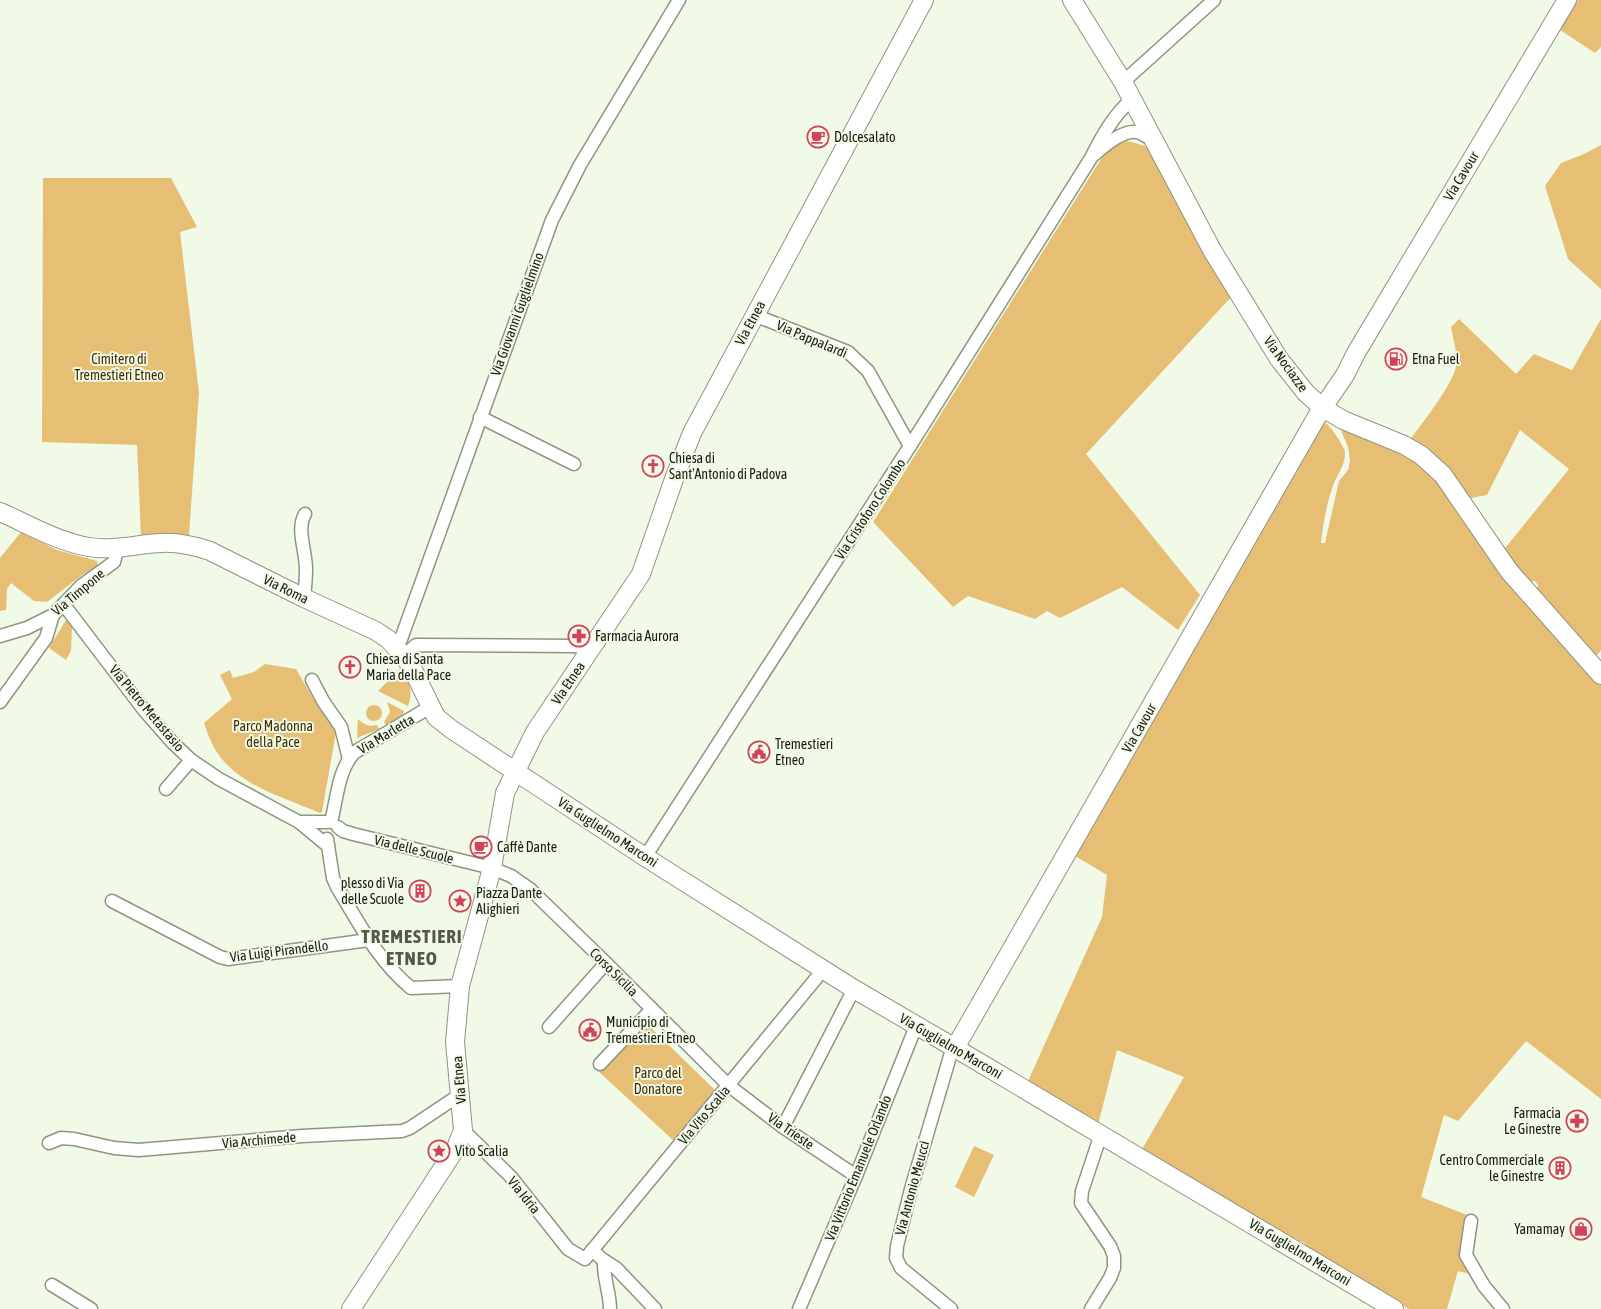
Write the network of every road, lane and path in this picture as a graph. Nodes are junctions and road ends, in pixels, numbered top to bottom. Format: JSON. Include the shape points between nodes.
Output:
{"nodes":[{"id":1,"x":680,"y":0,"type":"edge"},
{"id":2,"x":924,"y":0,"type":"edge"},
{"id":3,"x":1072,"y":0,"type":"edge"},
{"id":4,"x":1214,"y":0,"type":"edge"},
{"id":5,"x":1567,"y":0,"type":"edge"},
{"id":6,"x":1123,"y":82,"type":"junction"},
{"id":7,"x":1132,"y":99,"type":"junction"},
{"id":8,"x":1140,"y":126,"type":"junction"},
{"id":9,"x":1091,"y":158,"type":"junction"},
{"id":10,"x":754,"y":316,"type":"junction"},
{"id":11,"x":1323,"y":408,"type":"junction"},
{"id":12,"x":480,"y":417,"type":"junction"},
{"id":13,"x":910,"y":446,"type":"junction"},
{"id":14,"x":574,"y":464,"type":"dead end"},
{"id":15,"x":0,"y":512,"type":"edge"},
{"id":16,"x":305,"y":514,"type":"dead end"},
{"id":17,"x":118,"y":547,"type":"junction"},
{"id":18,"x":304,"y":598,"type":"junction"},
{"id":19,"x":64,"y":605,"type":"junction"},
{"id":20,"x":53,"y":615,"type":"junction"},
{"id":21,"x":0,"y":636,"type":"edge"},
{"id":22,"x":591,"y":648,"type":"junction"},
{"id":23,"x":400,"y":651,"type":"junction"},
{"id":24,"x":1601,"y":675,"type":"edge"},
{"id":25,"x":312,"y":680,"type":"dead end"},
{"id":26,"x":0,"y":702,"type":"edge"},
{"id":27,"x":430,"y":707,"type":"junction"},
{"id":28,"x":349,"y":759,"type":"junction"},
{"id":29,"x":191,"y":760,"type":"junction"},
{"id":30,"x":516,"y":772,"type":"junction"},
{"id":31,"x":166,"y":789,"type":"dead end"},
{"id":32,"x":299,"y":822,"type":"junction"},
{"id":33,"x":332,"y":824,"type":"junction"},
{"id":34,"x":324,"y":840,"type":"junction"},
{"id":35,"x":645,"y":857,"type":"junction"},
{"id":36,"x":492,"y":868,"type":"junction"},
{"id":37,"x":112,"y":901,"type":"dead end"},
{"id":38,"x":369,"y":940,"type":"junction"},
{"id":39,"x":606,"y":963,"type":"junction"},
{"id":40,"x":823,"y":970,"type":"junction"},
{"id":41,"x":460,"y":986,"type":"junction"},
{"id":42,"x":854,"y":990,"type":"junction"},
{"id":43,"x":652,"y":1009,"type":"junction"},
{"id":44,"x":916,"y":1026,"type":"junction"},
{"id":45,"x":549,"y":1027,"type":"dead end"},
{"id":46,"x":955,"y":1048,"type":"junction"},
{"id":47,"x":600,"y":1064,"type":"dead end"},
{"id":48,"x":728,"y":1085,"type":"junction"},
{"id":49,"x":461,"y":1094,"type":"junction"},
{"id":50,"x":783,"y":1126,"type":"junction"},
{"id":51,"x":463,"y":1130,"type":"junction"},
{"id":52,"x":1101,"y":1134,"type":"junction"},
{"id":53,"x":50,"y":1143,"type":"dead end"},
{"id":54,"x":856,"y":1176,"type":"junction"},
{"id":55,"x":1471,"y":1222,"type":"dead end"},
{"id":56,"x":589,"y":1254,"type":"junction"},
{"id":57,"x":604,"y":1261,"type":"junction"},
{"id":58,"x":52,"y":1285,"type":"dead end"},
{"id":59,"x":91,"y":1309,"type":"edge"},
{"id":60,"x":351,"y":1309,"type":"edge"},
{"id":61,"x":610,"y":1309,"type":"edge"},
{"id":62,"x":655,"y":1309,"type":"edge"},
{"id":63,"x":799,"y":1309,"type":"edge"},
{"id":64,"x":951,"y":1309,"type":"edge"},
{"id":65,"x":1091,"y":1309,"type":"edge"},
{"id":66,"x":1394,"y":1309,"type":"edge"},
{"id":67,"x":1503,"y":1309,"type":"edge"}],
"edges":[{"from":1,"to":12,"type":"street","name":"Via Giovanni Guglielmino","via":[[565,192],[540,249]]},
{"from":2,"to":10,"type":"main road","name":"Via Etnea"},
{"from":3,"to":6,"type":"main road","name":"Via Nociazze"},
{"from":4,"to":6,"type":"street"},
{"from":5,"to":11,"type":"main road","name":"Via Cavour","via":[[1356,352],[1322,398]]},
{"from":6,"to":7,"type":"main road","name":"Via Nociazze"},
{"from":7,"to":8,"type":"main road","name":"Via Nociazze"},
{"from":7,"to":9,"type":"street","via":[[1104,132]]},
{"from":8,"to":9,"type":"street","via":[[1105,145]]},
{"from":8,"to":11,"type":"main road","name":"Via Nociazze","via":[[1155,142],[1212,250],[1279,359],[1306,394]]},
{"from":9,"to":13,"type":"street","name":"Via Cristoforo Colombo"},
{"from":10,"to":13,"type":"street","name":"Via Pappalardi","via":[[848,352],[868,371]]},
{"from":10,"to":22,"type":"main road","name":"Via Etnea","via":[[692,433],[641,574]]},
{"from":11,"to":24,"type":"main road","name":"Via Nociazze","via":[[1343,420],[1404,445],[1443,475],[1510,571]]},
{"from":11,"to":46,"type":"main road","name":"Via Cavour"},
{"from":12,"to":14,"type":"street"},
{"from":12,"to":23,"type":"street","name":"Via Giovanni Guglielmino","via":[[401,639]]},
{"from":13,"to":35,"type":"street","name":"Via Cristoforo Colombo"},
{"from":15,"to":17,"type":"main road","name":"Via Roma","via":[[67,541],[88,547]]},
{"from":16,"to":18,"type":"street","via":[[300,529],[305,551]]},
{"from":17,"to":18,"type":"main road","name":"Via Roma","via":[[164,542],[194,546]]},
{"from":17,"to":19,"type":"street","name":"Via Timpone","via":[[114,562],[82,585]]},
{"from":18,"to":23,"type":"main road","name":"Via Roma","via":[[376,631]]},
{"from":19,"to":20,"type":"street","name":"Via Timpone"},
{"from":19,"to":29,"type":"street","name":"Via Pietro Metastasio","via":[[144,710]]},
{"from":20,"to":21,"type":"street","name":"Via Timpone","via":[[27,628]]},
{"from":20,"to":26,"type":"street","via":[[46,638]]},
{"from":22,"to":23,"type":"street","via":[[416,645]]},
{"from":22,"to":30,"type":"main road","name":"Via Etnea","via":[[535,732]]},
{"from":23,"to":27,"type":"main road","name":"Via Roma"},
{"from":25,"to":28,"type":"street","via":[[341,727]]},
{"from":27,"to":28,"type":"street","name":"Via Marletta","via":[[355,752]]},
{"from":27,"to":30,"type":"main road","name":"Via Roma","via":[[436,717],[451,729]]},
{"from":28,"to":33,"type":"street","name":"Via Marletta"},
{"from":29,"to":31,"type":"street"},
{"from":29,"to":32,"type":"street","name":"Via Pietro Metastasio","via":[[226,783]]},
{"from":30,"to":35,"type":"main road","name":"Via Guglielmo Marconi"},
{"from":30,"to":36,"type":"main road","name":"Via Etnea","via":[[504,793]]},
{"from":32,"to":33,"type":"street"},
{"from":32,"to":34,"type":"street","name":"Via Pietro Metastasio"},
{"from":33,"to":34,"type":"street","via":[[338,832],[336,837]]},
{"from":33,"to":36,"type":"street","name":"Via delle Scuole","via":[[353,834]]},
{"from":34,"to":38,"type":"street","via":[[337,887]]},
{"from":35,"to":40,"type":"main road","name":"Via Guglielmo Marconi"},
{"from":36,"to":39,"type":"street","name":"Corso Sicilia","via":[[511,876],[530,890]]},
{"from":36,"to":41,"type":"main road","name":"Via Etnea"},
{"from":37,"to":38,"type":"street","name":"Via Luigi Pirandello","via":[[228,959]]},
{"from":38,"to":41,"type":"street","via":[[411,988]]},
{"from":39,"to":43,"type":"street","name":"Corso Sicilia"},
{"from":39,"to":45,"type":"street"},
{"from":40,"to":42,"type":"main road","name":"Via Guglielmo Marconi"},
{"from":40,"to":48,"type":"street","name":"Via Vito Scalia"},
{"from":41,"to":49,"type":"main road","name":"Via Etnea","via":[[455,1042]]},
{"from":42,"to":44,"type":"main road","name":"Via Guglielmo Marconi"},
{"from":42,"to":50,"type":"street"},
{"from":43,"to":47,"type":"street"},
{"from":43,"to":48,"type":"street","name":"Corso Sicilia"},
{"from":44,"to":46,"type":"main road","name":"Via Guglielmo Marconi"},
{"from":44,"to":54,"type":"street","name":"Via Vittorio Emanuele Orlando"},
{"from":46,"to":52,"type":"main road","name":"Via Guglielmo Marconi"},
{"from":46,"to":64,"type":"street","name":"Via Antonio Meucci","via":[[911,1189],[896,1258],[901,1268]]},
{"from":48,"to":50,"type":"street","name":"Via Trieste"},
{"from":48,"to":56,"type":"street","name":"Via Vito Scalia"},
{"from":49,"to":51,"type":"main road","name":"Via Etnea"},
{"from":49,"to":53,"type":"street","name":"Via Archimede","via":[[402,1131],[139,1150],[74,1139],[60,1138]]},
{"from":50,"to":54,"type":"street","name":"Via Trieste"},
{"from":51,"to":56,"type":"street","name":"Via Idria","via":[[511,1177],[568,1249]]},
{"from":51,"to":60,"type":"main road","name":"Via Etnea","via":[[456,1148]]},
{"from":52,"to":65,"type":"street","via":[[1081,1203],[1110,1246],[1114,1268]]},
{"from":52,"to":66,"type":"main road","name":"Via Guglielmo Marconi"},
{"from":54,"to":63,"type":"street","name":"Via Vittorio Emanuele Orlando"},
{"from":55,"to":67,"type":"street","via":[[1466,1254],[1484,1286]]},
{"from":56,"to":57,"type":"street","name":"Via Idria"},
{"from":57,"to":61,"type":"street","via":[[603,1275]]},
{"from":57,"to":62,"type":"street","name":"Via Idria","via":[[616,1268]]},
{"from":58,"to":59,"type":"street"}]}
